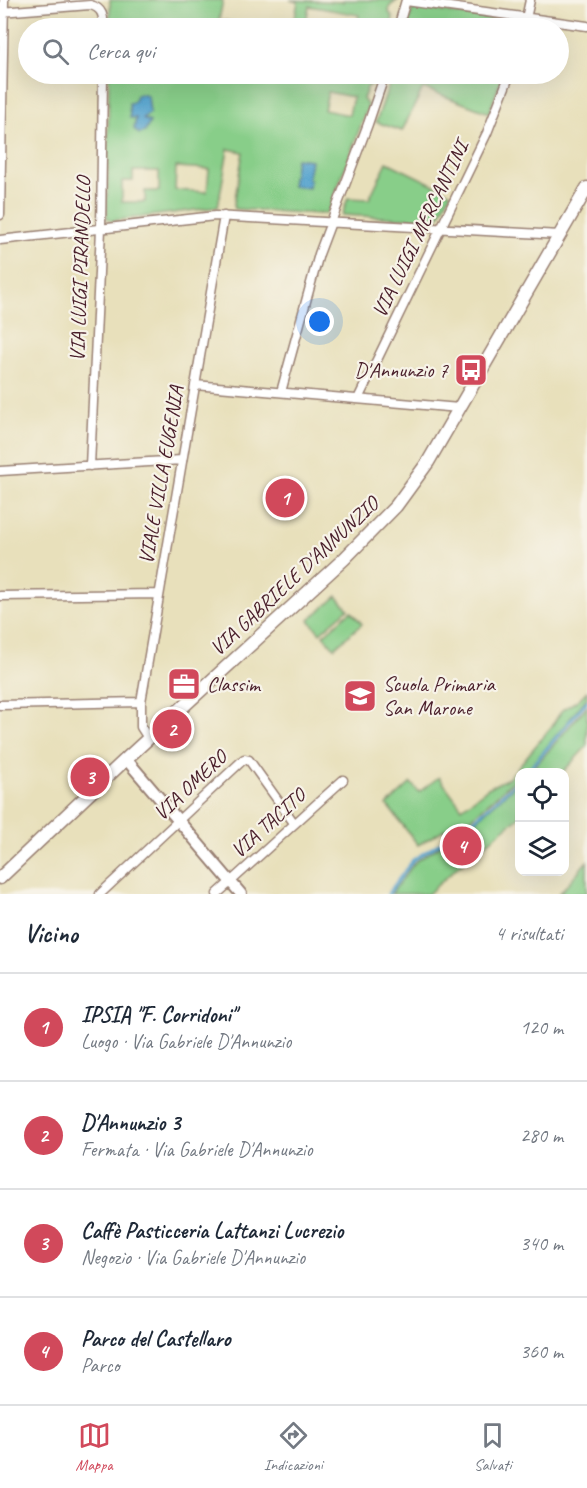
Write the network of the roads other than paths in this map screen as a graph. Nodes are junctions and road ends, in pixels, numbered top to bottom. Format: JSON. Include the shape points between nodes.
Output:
{"nodes":[{"id":1,"x":4,"y":0,"type":"edge"},
{"id":2,"x":406,"y":0,"type":"edge"},
{"id":3,"x":531,"y":0,"type":"edge"},
{"id":4,"x":2,"y":12,"type":"edge"},
{"id":5,"x":103,"y":18,"type":"edge"},
{"id":6,"x":401,"y":18,"type":"edge"},
{"id":7,"x":527,"y":18,"type":"joint"},
{"id":8,"x":569,"y":24,"type":"edge"},
{"id":9,"x":587,"y":26,"type":"edge"},
{"id":10,"x":103,"y":84,"type":"edge"},
{"id":11,"x":382,"y":84,"type":"edge"},
{"id":12,"x":506,"y":84,"type":"edge"},
{"id":13,"x":587,"y":188,"type":"edge"},
{"id":14,"x":0,"y":215,"type":"edge"},
{"id":15,"x":224,"y":216,"type":"junction"},
{"id":16,"x":331,"y":222,"type":"junction"},
{"id":17,"x":441,"y":228,"type":"junction"},
{"id":18,"x":101,"y":229,"type":"junction"},
{"id":19,"x":560,"y":235,"type":"junction"},
{"id":20,"x":0,"y":240,"type":"edge"},
{"id":21,"x":195,"y":385,"type":"junction"},
{"id":22,"x":281,"y":392,"type":"junction"},
{"id":23,"x":358,"y":399,"type":"junction"},
{"id":24,"x":459,"y":408,"type":"junction"},
{"id":25,"x":182,"y":460,"type":"junction"},
{"id":26,"x":90,"y":466,"type":"junction"},
{"id":27,"x":0,"y":471,"type":"edge"},
{"id":28,"x":159,"y":594,"type":"junction"},
{"id":29,"x":0,"y":596,"type":"edge"},
{"id":30,"x":141,"y":702,"type":"junction"},
{"id":31,"x":0,"y":705,"type":"edge"},
{"id":32,"x":148,"y":738,"type":"junction"},
{"id":33,"x":126,"y":759,"type":"junction"},
{"id":34,"x":343,"y":780,"type":"dead end"},
{"id":35,"x":178,"y":820,"type":"junction"},
{"id":36,"x":294,"y":823,"type":"junction"},
{"id":37,"x":0,"y":878,"type":"edge"},
{"id":38,"x":231,"y":882,"type":"junction"},
{"id":39,"x":100,"y":894,"type":"edge"},
{"id":40,"x":217,"y":894,"type":"edge"},
{"id":41,"x":241,"y":894,"type":"edge"}],
"edges":[{"from":1,"to":4,"type":"street"},
{"from":2,"to":6,"type":"street"},
{"from":2,"to":7,"type":"street"},
{"from":3,"to":7,"type":"street"},
{"from":4,"to":5,"type":"street","via":[[90,5],[99,9]]},
{"from":4,"to":14,"type":"street"},
{"from":8,"to":9,"type":"street"},
{"from":10,"to":18,"type":"street","name":"VIA LUIGI PIRANDELLO"},
{"from":11,"to":16,"type":"street"},
{"from":12,"to":17,"type":"street","name":"VIA LUIGI MERCANTINI"},
{"from":13,"to":19,"type":"main road","name":"VIA GABRIELE D'ANNUNZIO"},
{"from":15,"to":16,"type":"street"},
{"from":15,"to":18,"type":"street"},
{"from":15,"to":21,"type":"street","name":"VIALE VILLA EUGENIA"},
{"from":16,"to":17,"type":"street"},
{"from":16,"to":22,"type":"street"},
{"from":17,"to":19,"type":"street"},
{"from":17,"to":23,"type":"street","name":"VIA LUIGI MERCANTINI"},
{"from":18,"to":20,"type":"street"},
{"from":18,"to":26,"type":"street","name":"VIA LUIGI PIRANDELLO"},
{"from":19,"to":24,"type":"main road","name":"VIA GABRIELE D'ANNUNZIO"},
{"from":21,"to":22,"type":"street"},
{"from":21,"to":25,"type":"street","name":"VIALE VILLA EUGENIA"},
{"from":22,"to":23,"type":"street"},
{"from":23,"to":24,"type":"street"},
{"from":24,"to":32,"type":"main road","name":"VIA GABRIELE D'ANNUNZIO","via":[[417,479],[384,520]]},
{"from":25,"to":26,"type":"street"},
{"from":25,"to":28,"type":"street","name":"VIALE VILLA EUGENIA"},
{"from":26,"to":27,"type":"street"},
{"from":28,"to":29,"type":"street"},
{"from":28,"to":30,"type":"street","name":"VIALE VILLA EUGENIA"},
{"from":30,"to":31,"type":"street"},
{"from":30,"to":32,"type":"street","name":"VIALE VILLA EUGENIA","via":[[141,727]]},
{"from":32,"to":33,"type":"main road","name":"VIA GABRIELE D'ANNUNZIO"},
{"from":33,"to":35,"type":"street"},
{"from":33,"to":37,"type":"main road","name":"VIA GABRIELE D'ANNUNZIO"},
{"from":34,"to":36,"type":"street","name":"VIA TACITO"},
{"from":35,"to":36,"type":"street","name":"VIA OMERO","via":[[246,759]]},
{"from":35,"to":38,"type":"street"},
{"from":35,"to":39,"type":"street","name":"VIA OMERO"},
{"from":36,"to":38,"type":"street","name":"VIA TACITO"},
{"from":38,"to":40,"type":"street","name":"VIA TACITO"},
{"from":38,"to":41,"type":"street"}]}
